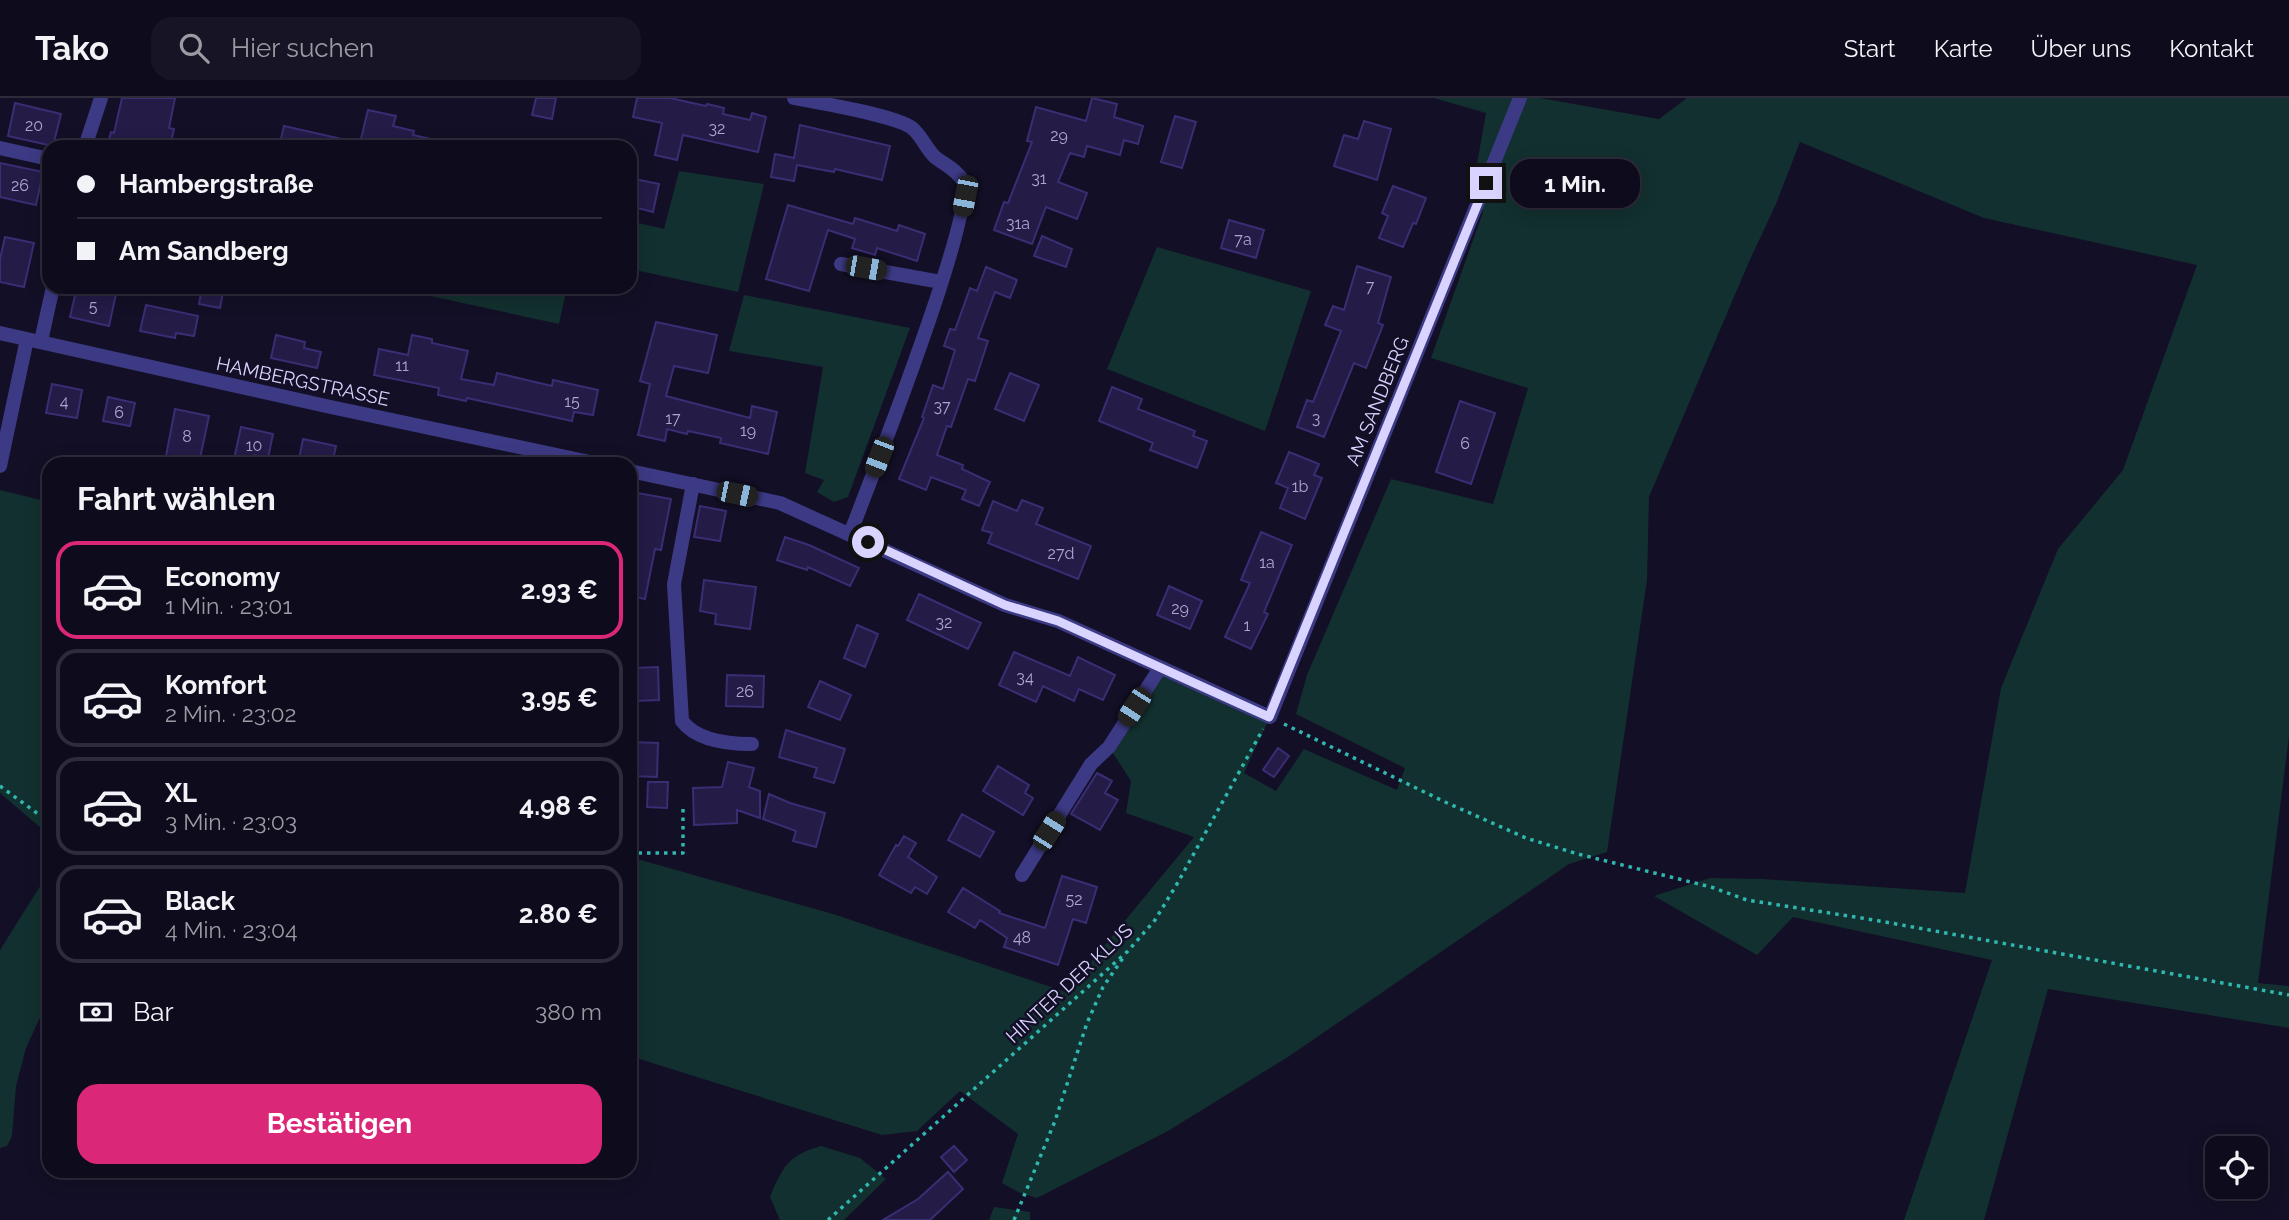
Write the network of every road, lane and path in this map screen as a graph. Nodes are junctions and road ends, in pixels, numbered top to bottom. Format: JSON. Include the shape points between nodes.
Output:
{"nodes":[{"id":1,"x":101,"y":98,"type":"edge"},
{"id":2,"x":794,"y":98,"type":"edge"},
{"id":3,"x":1520,"y":98,"type":"edge"},
{"id":4,"x":87,"y":140,"type":"edge"},
{"id":5,"x":0,"y":148,"type":"edge"},
{"id":6,"x":42,"y":157,"type":"edge"},
{"id":7,"x":841,"y":264,"type":"dead end"},
{"id":8,"x":941,"y":282,"type":"junction"},
{"id":9,"x":50,"y":294,"type":"edge"},
{"id":10,"x":0,"y":333,"type":"edge"},
{"id":11,"x":34,"y":340,"type":"junction"},
{"id":12,"x":565,"y":457,"type":"edge"},
{"id":13,"x":0,"y":466,"type":"edge"},
{"id":14,"x":637,"y":473,"type":"edge"},
{"id":15,"x":693,"y":485,"type":"junction"},
{"id":16,"x":850,"y":534,"type":"junction"},
{"id":17,"x":1160,"y":668,"type":"junction"},
{"id":18,"x":1269,"y":717,"type":"junction"},
{"id":19,"x":752,"y":744,"type":"dead end"},
{"id":20,"x":0,"y":786,"type":"edge"},
{"id":21,"x":683,"y":805,"type":"dead end"},
{"id":22,"x":42,"y":817,"type":"edge"},
{"id":23,"x":637,"y":853,"type":"edge"},
{"id":24,"x":1022,"y":876,"type":"dead end"},
{"id":25,"x":1128,"y":951,"type":"junction"},
{"id":26,"x":2289,"y":995,"type":"edge"},
{"id":27,"x":828,"y":1220,"type":"edge"},
{"id":28,"x":1014,"y":1220,"type":"edge"}],
"edges":[{"from":1,"to":4,"type":"street"},
{"from":2,"to":8,"type":"street","via":[[894,120],[911,128],[933,155],[959,175],[965,196]]},
{"from":3,"to":18,"type":"street","name":"AM SANDBERG"},
{"from":5,"to":6,"type":"street"},
{"from":7,"to":8,"type":"street"},
{"from":8,"to":16,"type":"street"},
{"from":9,"to":11,"type":"street"},
{"from":10,"to":11,"type":"street","name":"HAMBERGSTRASSE"},
{"from":11,"to":12,"type":"street","name":"HAMBERGSTRASSE"},
{"from":11,"to":13,"type":"street"},
{"from":14,"to":15,"type":"street"},
{"from":15,"to":16,"type":"street","via":[[780,503]]},
{"from":15,"to":19,"type":"street","via":[[674,584],[682,721],[689,730],[728,744]]},
{"from":16,"to":17,"type":"street","via":[[1005,605],[1058,621]]},
{"from":17,"to":18,"type":"street"},
{"from":17,"to":24,"type":"street","via":[[1109,747],[1091,764]]},
{"from":18,"to":25,"type":"path","name":"HINTER DER KLUS","via":[[1177,884]]},
{"from":18,"to":26,"type":"path","via":[[1526,838],[1578,854],[1747,900]]},
{"from":20,"to":22,"type":"path"},
{"from":21,"to":23,"type":"path","via":[[683,853]]},
{"from":25,"to":27,"type":"path","name":"HINTER DER KLUS"},
{"from":25,"to":28,"type":"path","via":[[1087,1023],[1055,1121]]}]}
